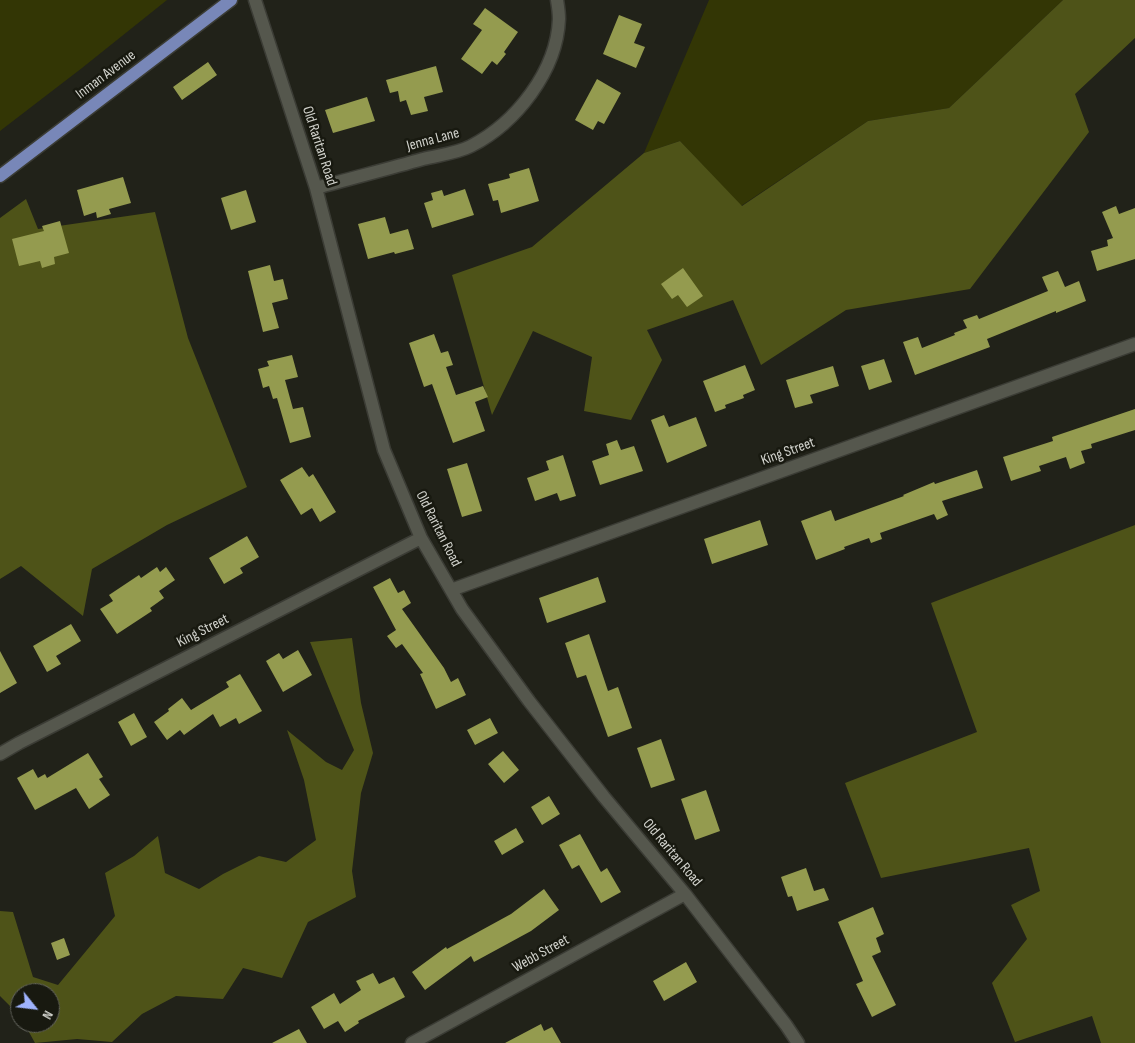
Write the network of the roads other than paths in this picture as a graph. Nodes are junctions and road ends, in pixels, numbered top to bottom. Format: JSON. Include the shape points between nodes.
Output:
{"nodes":[{"id":1,"x":231,"y":0,"type":"edge"},
{"id":2,"x":255,"y":0,"type":"edge"},
{"id":3,"x":558,"y":0,"type":"edge"},
{"id":4,"x":0,"y":176,"type":"edge"},
{"id":5,"x":316,"y":188,"type":"junction"},
{"id":6,"x":1135,"y":344,"type":"edge"},
{"id":7,"x":421,"y":538,"type":"junction"},
{"id":8,"x":451,"y":590,"type":"junction"},
{"id":9,"x":0,"y":754,"type":"edge"},
{"id":10,"x":685,"y":894,"type":"junction"},
{"id":11,"x":412,"y":1043,"type":"edge"},
{"id":12,"x":798,"y":1043,"type":"edge"}],
"edges":[{"from":1,"to":4,"type":"main road","name":"Inman Avenue"},
{"from":2,"to":5,"type":"street","name":"Old Raritan Road"},
{"from":3,"to":5,"type":"street","name":"Jenna Lane","via":[[557,35],[546,68],[529,97],[493,133],[470,147]]},
{"from":5,"to":7,"type":"street","name":"Old Raritan Road","via":[[384,450]]},
{"from":6,"to":8,"type":"street","name":"King Street"},
{"from":7,"to":8,"type":"street","name":"Old Raritan Road"},
{"from":7,"to":9,"type":"street","name":"King Street"},
{"from":8,"to":10,"type":"street","name":"Old Raritan Road","via":[[538,714]]},
{"from":10,"to":11,"type":"street","name":"Webb Street"},
{"from":10,"to":12,"type":"street","name":"Old Raritan Road"}]}
